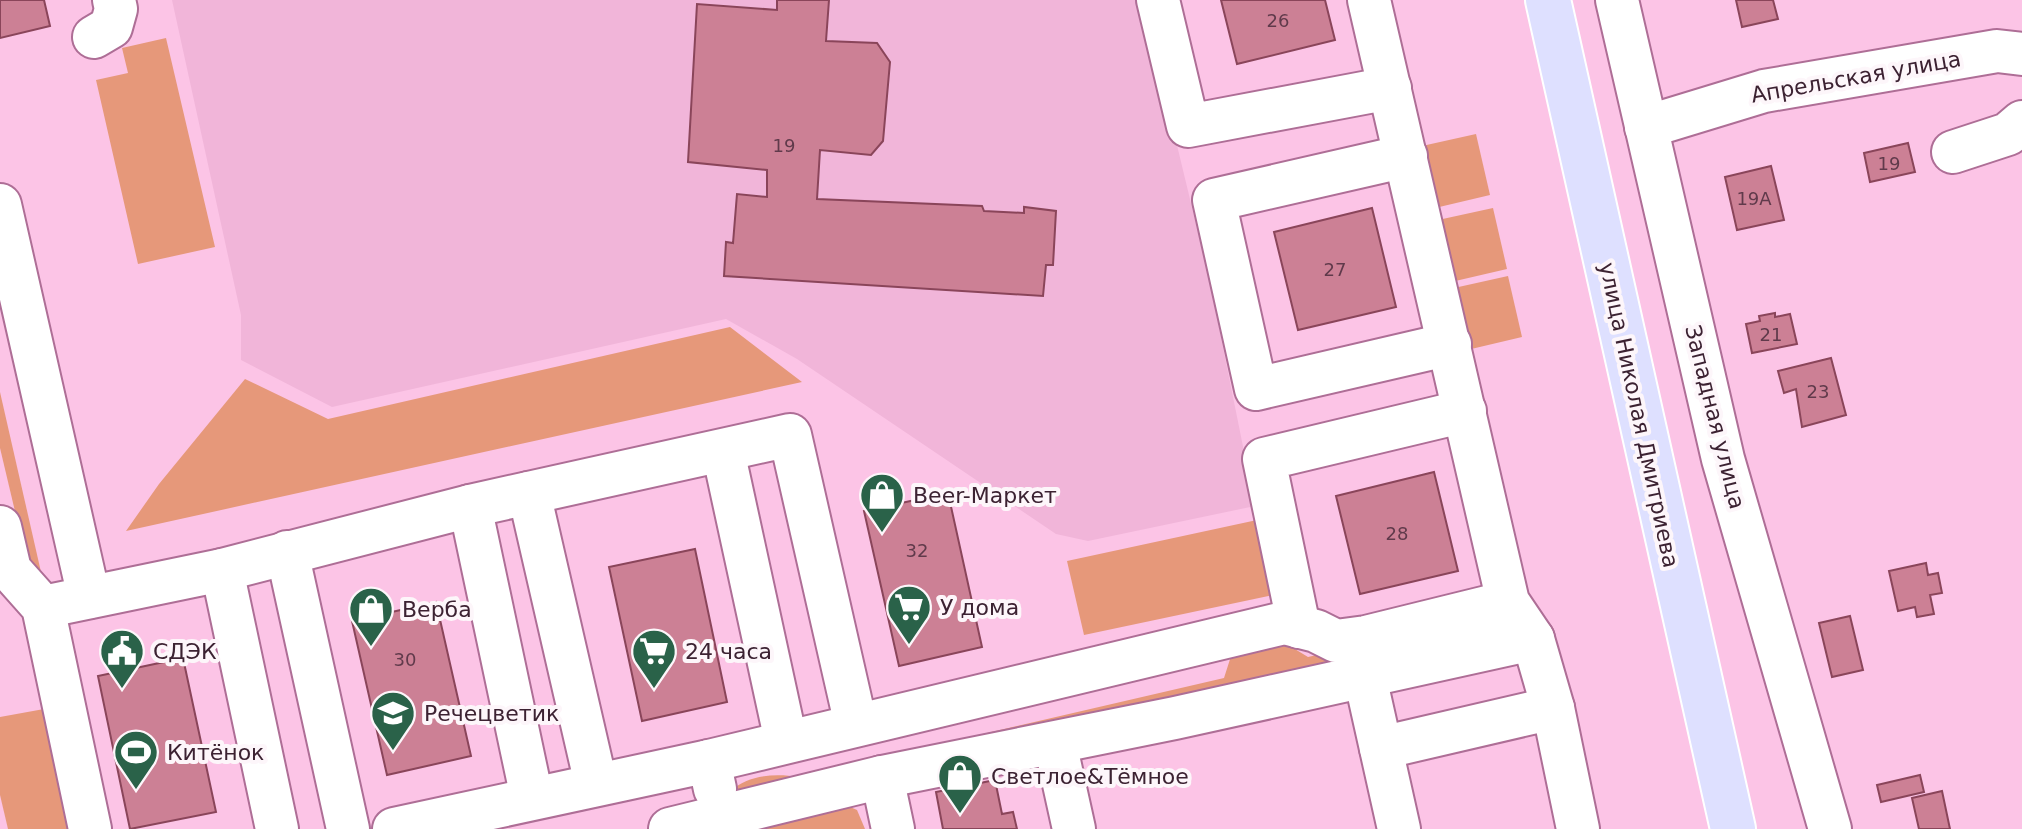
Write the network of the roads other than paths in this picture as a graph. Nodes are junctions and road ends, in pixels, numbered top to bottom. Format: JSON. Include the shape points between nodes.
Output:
{"nodes":[{"id":1,"x":114,"y":0,"type":"edge"},
{"id":2,"x":1158,"y":0,"type":"edge"},
{"id":3,"x":1369,"y":0,"type":"edge"},
{"id":4,"x":1548,"y":0,"type":"edge"},
{"id":5,"x":1617,"y":0,"type":"edge"},
{"id":6,"x":94,"y":37,"type":"dead end"},
{"id":7,"x":2022,"y":54,"type":"edge"},
{"id":8,"x":1390,"y":88,"type":"junction"},
{"id":9,"x":2022,"y":122,"type":"edge"},
{"id":10,"x":1646,"y":127,"type":"junction"},
{"id":11,"x":1953,"y":152,"type":"dead end"},
{"id":12,"x":1406,"y":156,"type":"junction"},
{"id":13,"x":0,"y":205,"type":"edge"},
{"id":14,"x":1450,"y":344,"type":"junction"},
{"id":15,"x":1465,"y":411,"type":"junction"},
{"id":16,"x":723,"y":451,"type":"junction"},
{"id":17,"x":529,"y":493,"type":"junction"},
{"id":18,"x":470,"y":506,"type":"junction"},
{"id":19,"x":0,"y":527,"type":"edge"},
{"id":20,"x":287,"y":552,"type":"junction"},
{"id":21,"x":222,"y":570,"type":"junction"},
{"id":22,"x":5,"y":572,"type":"edge"},
{"id":23,"x":89,"y":597,"type":"junction"},
{"id":24,"x":1508,"y":602,"type":"junction"},
{"id":25,"x":43,"y":607,"type":"junction"},
{"id":26,"x":1308,"y":629,"type":"junction"},
{"id":27,"x":1533,"y":639,"type":"junction"},
{"id":28,"x":1365,"y":677,"type":"junction"},
{"id":29,"x":1553,"y":708,"type":"junction"},
{"id":30,"x":856,"y":725,"type":"junction"},
{"id":31,"x":786,"y":741,"type":"junction"},
{"id":32,"x":1055,"y":743,"type":"junction"},
{"id":33,"x":1381,"y":748,"type":"junction"},
{"id":34,"x":709,"y":761,"type":"junction"},
{"id":35,"x":882,"y":777,"type":"junction"},
{"id":36,"x":596,"y":784,"type":"junction"},
{"id":37,"x":532,"y":798,"type":"junction"},
{"id":38,"x":723,"y":822,"type":"edge"},
{"id":39,"x":90,"y":829,"type":"edge"},
{"id":40,"x":277,"y":829,"type":"edge"},
{"id":41,"x":348,"y":829,"type":"edge"},
{"id":42,"x":394,"y":829,"type":"edge"},
{"id":43,"x":670,"y":829,"type":"edge"},
{"id":44,"x":893,"y":829,"type":"edge"},
{"id":45,"x":1074,"y":829,"type":"edge"},
{"id":46,"x":1399,"y":829,"type":"edge"},
{"id":47,"x":1578,"y":829,"type":"edge"},
{"id":48,"x":1733,"y":829,"type":"edge"},
{"id":49,"x":1830,"y":829,"type":"edge"}],
"edges":[{"from":1,"to":6,"type":"street","via":[[111,27]]},
{"from":2,"to":8,"type":"street","via":[[1188,126]]},
{"from":3,"to":8,"type":"street"},
{"from":4,"to":48,"type":"main road","name":"улица Николая Дмитриева"},
{"from":5,"to":10,"type":"street","name":"Западная улица"},
{"from":7,"to":10,"type":"street","name":"Апрельская улица","via":[[1997,51],[1764,91]]},
{"from":8,"to":12,"type":"street"},
{"from":9,"to":11,"type":"street","via":[[2008,134]]},
{"from":10,"to":49,"type":"street","name":"Западная улица","via":[[1723,459]]},
{"from":12,"to":14,"type":"street"},
{"from":12,"to":14,"type":"street","via":[[1214,200],[1256,389]]},
{"from":13,"to":23,"type":"street"},
{"from":14,"to":15,"type":"street"},
{"from":15,"to":24,"type":"street"},
{"from":15,"to":26,"type":"street","via":[[1264,459]]},
{"from":16,"to":17,"type":"street"},
{"from":16,"to":30,"type":"street","via":[[790,435]]},
{"from":16,"to":31,"type":"street"},
{"from":17,"to":18,"type":"street"},
{"from":17,"to":36,"type":"street"},
{"from":18,"to":20,"type":"street"},
{"from":18,"to":37,"type":"street"},
{"from":19,"to":22,"type":"street"},
{"from":20,"to":21,"type":"street"},
{"from":20,"to":41,"type":"street"},
{"from":21,"to":23,"type":"street"},
{"from":21,"to":40,"type":"street"},
{"from":22,"to":25,"type":"street"},
{"from":23,"to":25,"type":"street"},
{"from":24,"to":26,"type":"street","via":[[1366,637],[1336,641]]},
{"from":24,"to":27,"type":"street"},
{"from":25,"to":39,"type":"street"},
{"from":26,"to":30,"type":"street","via":[[1284,623]]},
{"from":27,"to":28,"type":"street"},
{"from":27,"to":29,"type":"street"},
{"from":28,"to":32,"type":"street"},
{"from":28,"to":33,"type":"street"},
{"from":29,"to":33,"type":"street"},
{"from":29,"to":47,"type":"street"},
{"from":30,"to":31,"type":"street"},
{"from":31,"to":34,"type":"street"},
{"from":32,"to":35,"type":"street"},
{"from":32,"to":45,"type":"street"},
{"from":33,"to":46,"type":"street"},
{"from":34,"to":36,"type":"street"},
{"from":34,"to":38,"type":"street"},
{"from":35,"to":38,"type":"street"},
{"from":35,"to":44,"type":"street"},
{"from":36,"to":37,"type":"street"},
{"from":37,"to":42,"type":"street"},
{"from":38,"to":43,"type":"street"}]}
